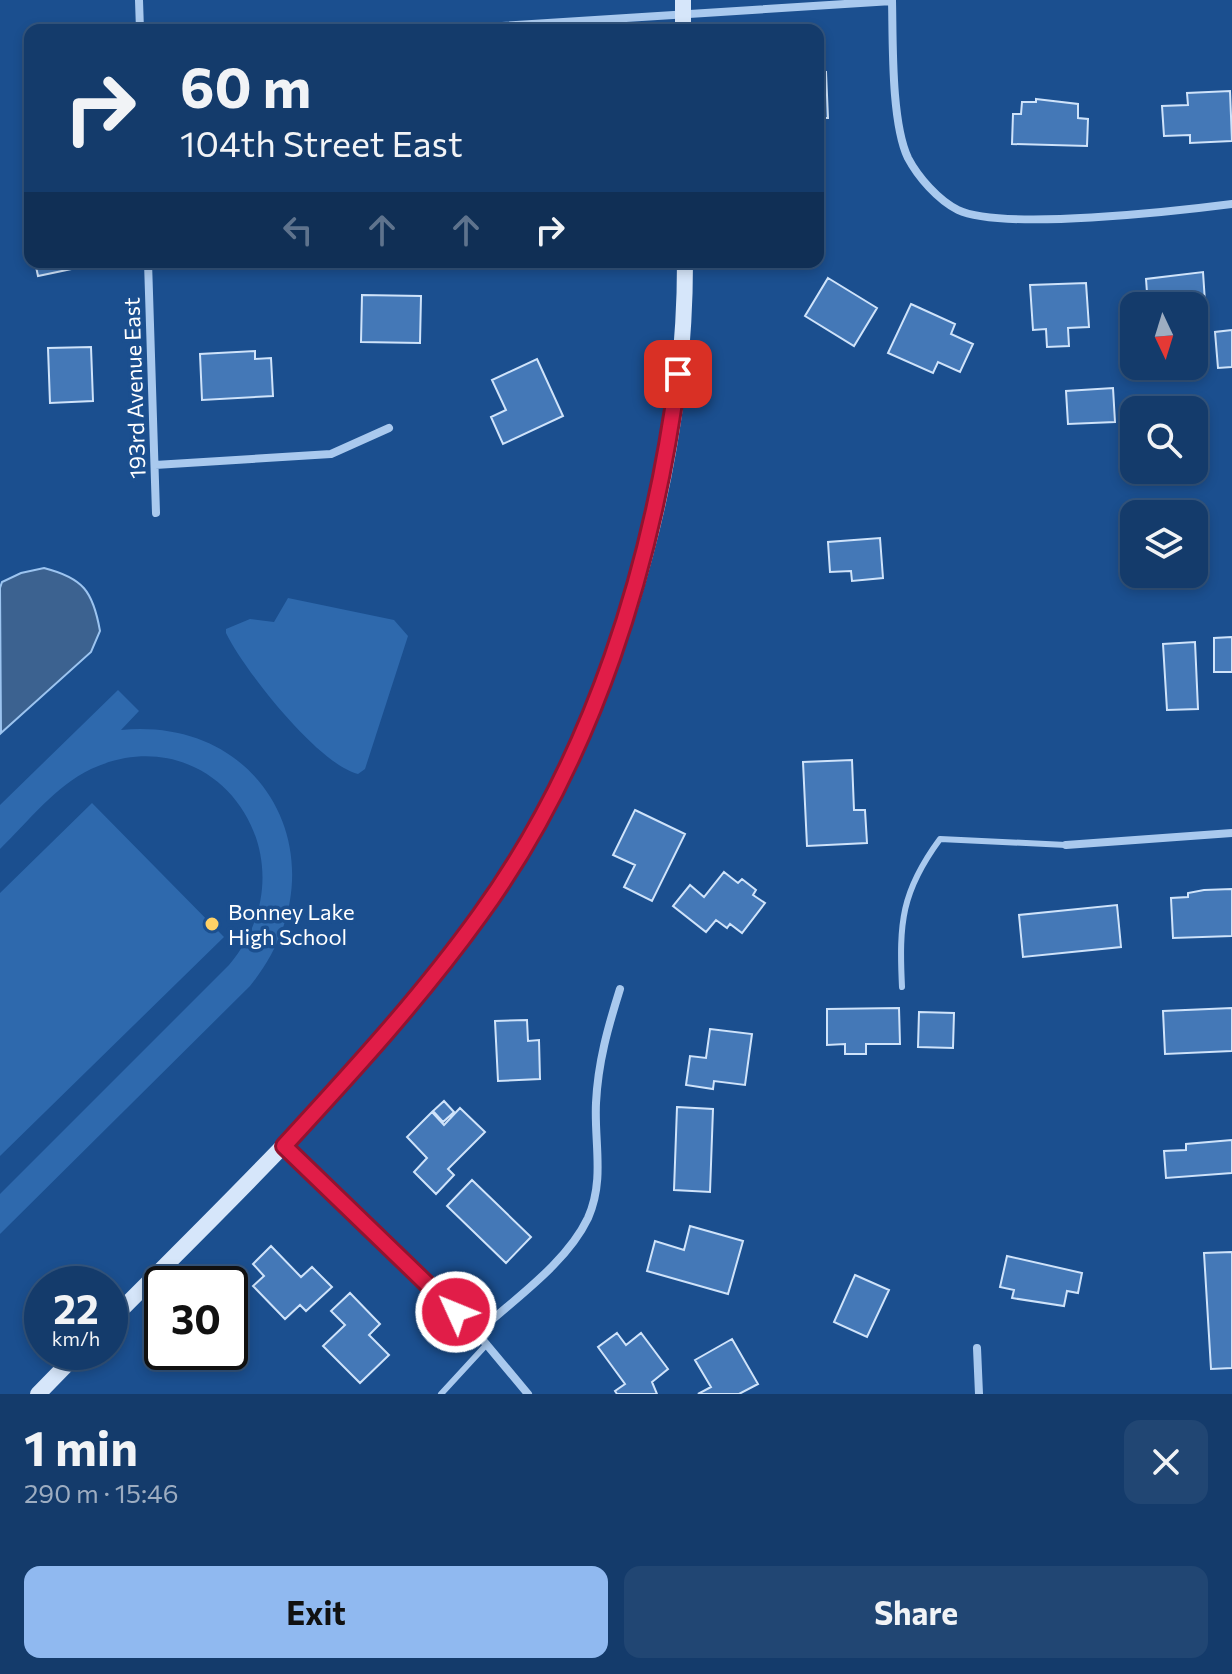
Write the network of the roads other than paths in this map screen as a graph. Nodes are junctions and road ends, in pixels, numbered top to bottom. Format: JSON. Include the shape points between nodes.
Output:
{"nodes":[{"id":1,"x":139,"y":0,"type":"edge"},
{"id":2,"x":892,"y":0,"type":"edge"},
{"id":3,"x":683,"y":15,"type":"edge"},
{"id":4,"x":140,"y":24,"type":"edge"},
{"id":5,"x":536,"y":24,"type":"edge"},
{"id":6,"x":1232,"y":204,"type":"edge"},
{"id":7,"x":148,"y":268,"type":"edge"},
{"id":8,"x":685,"y":268,"type":"edge"},
{"id":9,"x":389,"y":428,"type":"dead end"},
{"id":10,"x":155,"y":465,"type":"junction"},
{"id":11,"x":156,"y":513,"type":"dead end"},
{"id":12,"x":1232,"y":833,"type":"edge"},
{"id":13,"x":1066,"y":845,"type":"joint"},
{"id":14,"x":902,"y":987,"type":"dead end"},
{"id":15,"x":620,"y":989,"type":"dead end"},
{"id":16,"x":284,"y":1146,"type":"junction"},
{"id":17,"x":128,"y":1303,"type":"edge"},
{"id":18,"x":477,"y":1333,"type":"junction"},
{"id":19,"x":487,"y":1344,"type":"junction"},
{"id":20,"x":977,"y":1348,"type":"dead end"},
{"id":21,"x":61,"y":1370,"type":"edge"},
{"id":22,"x":38,"y":1394,"type":"edge"},
{"id":23,"x":441,"y":1394,"type":"edge"},
{"id":24,"x":528,"y":1394,"type":"edge"},
{"id":25,"x":979,"y":1394,"type":"edge"}],
"edges":[{"from":1,"to":4,"type":"street"},
{"from":2,"to":3,"type":"street"},
{"from":2,"to":6,"type":"street","via":[[899,127],[907,156],[923,180],[958,210],[1048,219]]},
{"from":3,"to":5,"type":"street"},
{"from":7,"to":10,"type":"street","name":"193rd Avenue East"},
{"from":8,"to":16,"type":"street","via":[[678,374],[660,490],[611,663],[576,747],[482,913],[373,1049]]},
{"from":9,"to":10,"type":"street","via":[[331,454]]},
{"from":10,"to":11,"type":"street","name":"193rd Avenue East"},
{"from":12,"to":13,"type":"street"},
{"from":13,"to":14,"type":"lane","via":[[940,839],[908,896],[899,941]]},
{"from":15,"to":18,"type":"street","via":[[601,1047],[596,1105],[599,1164],[587,1219],[570,1247]]},
{"from":16,"to":17,"type":"street"},
{"from":16,"to":18,"type":"street"},
{"from":18,"to":19,"type":"street"},
{"from":19,"to":23,"type":"lane"},
{"from":19,"to":24,"type":"street"},
{"from":20,"to":25,"type":"street"},
{"from":21,"to":22,"type":"street"}]}
